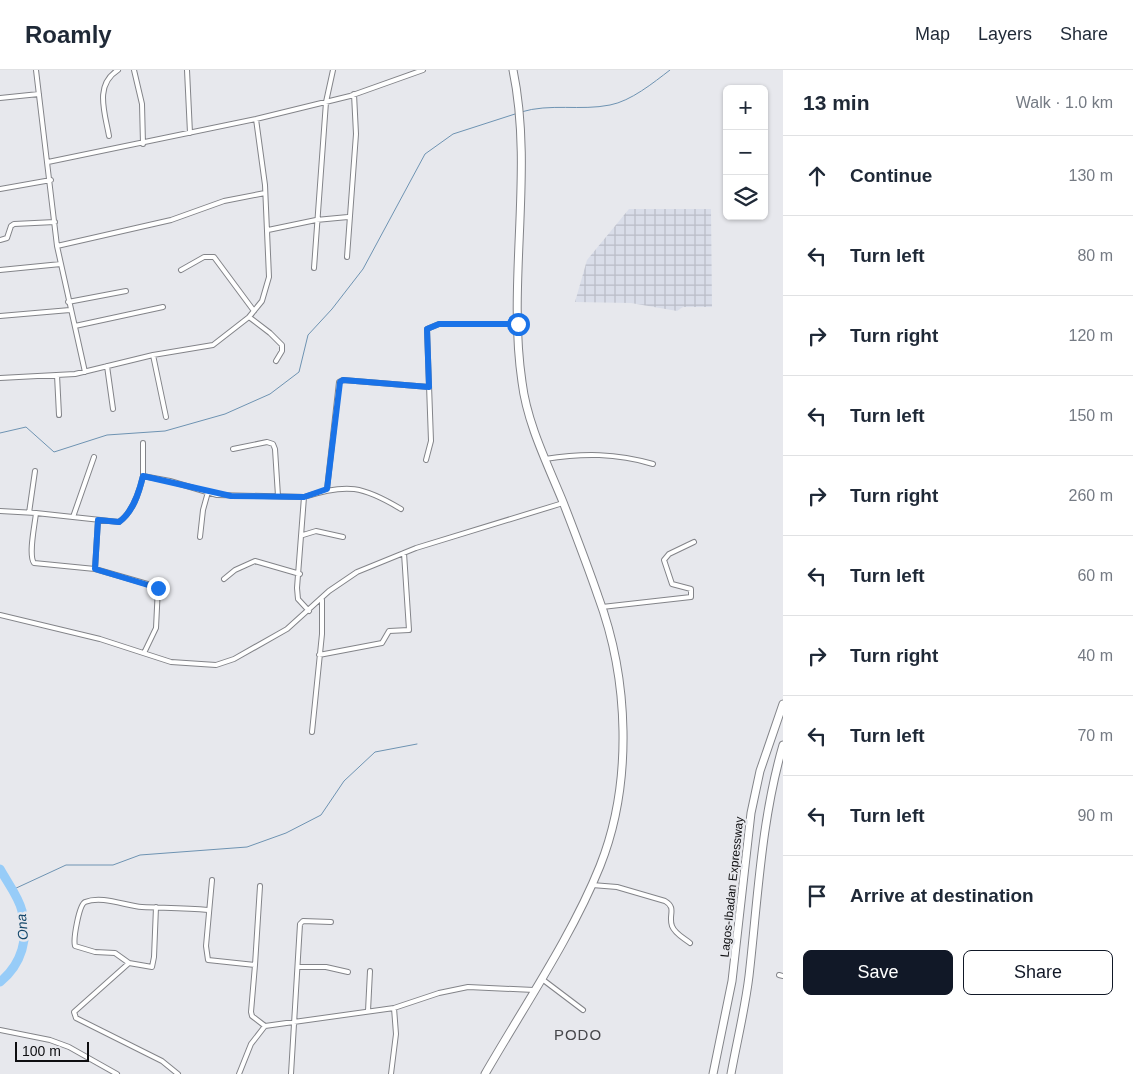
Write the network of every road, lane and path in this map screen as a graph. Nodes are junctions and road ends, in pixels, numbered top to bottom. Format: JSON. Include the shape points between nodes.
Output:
{"nodes":[{"id":1,"x":36,"y":70,"type":"edge"},
{"id":2,"x":118,"y":70,"type":"edge"},
{"id":3,"x":134,"y":70,"type":"edge"},
{"id":4,"x":187,"y":70,"type":"edge"},
{"id":5,"x":333,"y":70,"type":"edge"},
{"id":6,"x":423,"y":70,"type":"edge"},
{"id":7,"x":513,"y":70,"type":"edge"},
{"id":8,"x":39,"y":94,"type":"junction"},
{"id":9,"x":354,"y":94,"type":"junction"},
{"id":10,"x":0,"y":98,"type":"edge"},
{"id":11,"x":326,"y":102,"type":"junction"},
{"id":12,"x":256,"y":119,"type":"junction"},
{"id":13,"x":190,"y":133,"type":"junction"},
{"id":14,"x":109,"y":136,"type":"dead end"},
{"id":15,"x":143,"y":144,"type":"junction"},
{"id":16,"x":48,"y":162,"type":"junction"},
{"id":17,"x":51,"y":180,"type":"junction"},
{"id":18,"x":0,"y":190,"type":"edge"},
{"id":19,"x":265,"y":193,"type":"junction"},
{"id":20,"x":348,"y":216,"type":"junction"},
{"id":21,"x":316,"y":220,"type":"junction"},
{"id":22,"x":55,"y":222,"type":"junction"},
{"id":23,"x":268,"y":230,"type":"junction"},
{"id":24,"x":0,"y":240,"type":"edge"},
{"id":25,"x":57,"y":246,"type":"junction"},
{"id":26,"x":347,"y":257,"type":"dead end"},
{"id":27,"x":61,"y":264,"type":"junction"},
{"id":28,"x":314,"y":268,"type":"dead end"},
{"id":29,"x":0,"y":270,"type":"edge"},
{"id":30,"x":181,"y":270,"type":"dead end"},
{"id":31,"x":126,"y":291,"type":"dead end"},
{"id":32,"x":68,"y":302,"type":"junction"},
{"id":33,"x":163,"y":307,"type":"dead end"},
{"id":34,"x":70,"y":310,"type":"junction"},
{"id":35,"x":254,"y":311,"type":"junction"},
{"id":36,"x":0,"y":316,"type":"edge"},
{"id":37,"x":248,"y":317,"type":"junction"},
{"id":38,"x":518,"y":324,"type":"junction"},
{"id":39,"x":75,"y":326,"type":"junction"},
{"id":40,"x":153,"y":355,"type":"junction"},
{"id":41,"x":276,"y":361,"type":"dead end"},
{"id":42,"x":107,"y":366,"type":"junction"},
{"id":43,"x":85,"y":372,"type":"junction"},
{"id":44,"x":56,"y":375,"type":"junction"},
{"id":45,"x":0,"y":378,"type":"edge"},
{"id":46,"x":429,"y":387,"type":"junction"},
{"id":47,"x":113,"y":409,"type":"dead end"},
{"id":48,"x":59,"y":415,"type":"dead end"},
{"id":49,"x":166,"y":417,"type":"dead end"},
{"id":50,"x":143,"y":443,"type":"dead end"},
{"id":51,"x":233,"y":449,"type":"dead end"},
{"id":52,"x":94,"y":457,"type":"dead end"},
{"id":53,"x":545,"y":459,"type":"junction"},
{"id":54,"x":426,"y":460,"type":"dead end"},
{"id":55,"x":653,"y":464,"type":"dead end"},
{"id":56,"x":35,"y":471,"type":"dead end"},
{"id":57,"x":143,"y":476,"type":"junction"},
{"id":58,"x":327,"y":489,"type":"junction"},
{"id":59,"x":208,"y":492,"type":"junction"},
{"id":60,"x":278,"y":496,"type":"junction"},
{"id":61,"x":304,"y":497,"type":"junction"},
{"id":62,"x":563,"y":503,"type":"junction"},
{"id":63,"x":401,"y":509,"type":"dead end"},
{"id":64,"x":0,"y":511,"type":"edge"},
{"id":65,"x":36,"y":512,"type":"junction"},
{"id":66,"x":29,"y":513,"type":"junction"},
{"id":67,"x":72,"y":517,"type":"junction"},
{"id":68,"x":98,"y":520,"type":"junction"},
{"id":69,"x":303,"y":536,"type":"junction"},
{"id":70,"x":200,"y":537,"type":"dead end"},
{"id":71,"x":343,"y":537,"type":"dead end"},
{"id":72,"x":694,"y":542,"type":"dead end"},
{"id":73,"x":404,"y":553,"type":"junction"},
{"id":74,"x":95,"y":569,"type":"junction"},
{"id":75,"x":300,"y":574,"type":"junction"},
{"id":76,"x":224,"y":579,"type":"dead end"},
{"id":77,"x":322,"y":599,"type":"junction"},
{"id":78,"x":602,"y":607,"type":"junction"},
{"id":79,"x":309,"y":611,"type":"junction"},
{"id":80,"x":0,"y":615,"type":"edge"},
{"id":81,"x":144,"y":654,"type":"junction"},
{"id":82,"x":319,"y":654,"type":"junction"},
{"id":83,"x":783,"y":704,"type":"edge"},
{"id":84,"x":312,"y":732,"type":"dead end"},
{"id":85,"x":783,"y":745,"type":"edge"},
{"id":86,"x":212,"y":880,"type":"dead end"},
{"id":87,"x":592,"y":885,"type":"junction"},
{"id":88,"x":260,"y":886,"type":"dead end"},
{"id":89,"x":156,"y":907,"type":"junction"},
{"id":90,"x":208,"y":910,"type":"junction"},
{"id":91,"x":331,"y":922,"type":"dead end"},
{"id":92,"x":690,"y":943,"type":"dead end"},
{"id":93,"x":129,"y":963,"type":"junction"},
{"id":94,"x":255,"y":965,"type":"junction"},
{"id":95,"x":298,"y":967,"type":"junction"},
{"id":96,"x":370,"y":971,"type":"dead end"},
{"id":97,"x":348,"y":972,"type":"dead end"},
{"id":98,"x":540,"y":978,"type":"junction"},
{"id":99,"x":534,"y":990,"type":"junction"},
{"id":100,"x":394,"y":1008,"type":"junction"},
{"id":101,"x":583,"y":1010,"type":"dead end"},
{"id":102,"x":368,"y":1011,"type":"junction"},
{"id":103,"x":293,"y":1023,"type":"junction"},
{"id":104,"x":265,"y":1026,"type":"junction"},
{"id":105,"x":0,"y":1030,"type":"edge"},
{"id":106,"x":117,"y":1074,"type":"edge"},
{"id":107,"x":178,"y":1074,"type":"edge"},
{"id":108,"x":239,"y":1074,"type":"edge"},
{"id":109,"x":291,"y":1074,"type":"edge"},
{"id":110,"x":391,"y":1074,"type":"edge"},
{"id":111,"x":485,"y":1074,"type":"edge"},
{"id":112,"x":713,"y":1074,"type":"edge"},
{"id":113,"x":731,"y":1074,"type":"edge"}],
"edges":[{"from":1,"to":8,"type":"street"},
{"from":2,"to":14,"type":"street","via":[[102,93]]},
{"from":3,"to":15,"type":"street","via":[[142,104]]},
{"from":4,"to":13,"type":"street"},
{"from":5,"to":11,"type":"street"},
{"from":6,"to":9,"type":"street"},
{"from":7,"to":38,"type":"highway","via":[[520,121]]},
{"from":8,"to":10,"type":"street"},
{"from":8,"to":16,"type":"street"},
{"from":9,"to":11,"type":"street"},
{"from":9,"to":20,"type":"street","via":[[356,134]]},
{"from":11,"to":12,"type":"street"},
{"from":11,"to":21,"type":"street"},
{"from":12,"to":13,"type":"street"},
{"from":12,"to":19,"type":"street"},
{"from":13,"to":15,"type":"street"},
{"from":15,"to":16,"type":"street"},
{"from":16,"to":17,"type":"street"},
{"from":17,"to":18,"type":"street"},
{"from":17,"to":22,"type":"street"},
{"from":19,"to":23,"type":"street"},
{"from":19,"to":25,"type":"street","via":[[224,201],[171,220]]},
{"from":20,"to":21,"type":"street"},
{"from":20,"to":26,"type":"street"},
{"from":21,"to":23,"type":"street"},
{"from":21,"to":28,"type":"street"},
{"from":22,"to":24,"type":"street","via":[[14,224],[10,226],[7,238]]},
{"from":22,"to":25,"type":"street"},
{"from":23,"to":35,"type":"street","via":[[269,277],[266,291]]},
{"from":25,"to":27,"type":"street"},
{"from":27,"to":29,"type":"street"},
{"from":27,"to":32,"type":"street"},
{"from":30,"to":35,"type":"street","via":[[204,257],[214,257]]},
{"from":31,"to":32,"type":"street"},
{"from":32,"to":34,"type":"street"},
{"from":33,"to":39,"type":"street"},
{"from":34,"to":36,"type":"street"},
{"from":34,"to":39,"type":"street"},
{"from":35,"to":37,"type":"street"},
{"from":37,"to":40,"type":"street","via":[[213,344]]},
{"from":37,"to":41,"type":"street","via":[[282,345]]},
{"from":38,"to":46,"type":"street","via":[[439,324],[427,329]]},
{"from":38,"to":53,"type":"highway","via":[[522,383]]},
{"from":39,"to":43,"type":"street"},
{"from":40,"to":42,"type":"street"},
{"from":40,"to":49,"type":"street"},
{"from":42,"to":43,"type":"street"},
{"from":42,"to":47,"type":"street"},
{"from":43,"to":44,"type":"street"},
{"from":44,"to":45,"type":"street"},
{"from":44,"to":48,"type":"street"},
{"from":46,"to":54,"type":"street","via":[[431,442]]},
{"from":46,"to":58,"type":"street","via":[[340,382]]},
{"from":50,"to":57,"type":"street"},
{"from":51,"to":60,"type":"street","via":[[267,442],[273,444]]},
{"from":52,"to":67,"type":"street"},
{"from":53,"to":55,"type":"street","via":[[586,453],[608,454]]},
{"from":53,"to":62,"type":"highway"},
{"from":56,"to":66,"type":"street"},
{"from":57,"to":59,"type":"street"},
{"from":57,"to":68,"type":"street","via":[[127,516],[119,522]]},
{"from":58,"to":61,"type":"street"},
{"from":58,"to":63,"type":"street","via":[[356,489]]},
{"from":59,"to":60,"type":"street","via":[[231,496]]},
{"from":59,"to":70,"type":"street"},
{"from":60,"to":61,"type":"street"},
{"from":61,"to":69,"type":"street"},
{"from":62,"to":73,"type":"street"},
{"from":62,"to":78,"type":"highway"},
{"from":64,"to":66,"type":"street"},
{"from":65,"to":66,"type":"street"},
{"from":65,"to":67,"type":"street"},
{"from":65,"to":74,"type":"street","via":[[31,552],[34,563]]},
{"from":67,"to":68,"type":"street"},
{"from":68,"to":74,"type":"street"},
{"from":69,"to":71,"type":"street","via":[[316,531]]},
{"from":69,"to":75,"type":"street"},
{"from":72,"to":78,"type":"street","via":[[668,554],[664,560],[670,582],[691,589],[691,598]]},
{"from":73,"to":77,"type":"street","via":[[357,572]]},
{"from":73,"to":82,"type":"street","via":[[409,630],[389,631],[382,642]]},
{"from":74,"to":81,"type":"street","via":[[158,588],[156,628]]},
{"from":75,"to":76,"type":"street","via":[[255,561],[234,570]]},
{"from":75,"to":79,"type":"street","via":[[298,599]]},
{"from":77,"to":79,"type":"street"},
{"from":77,"to":82,"type":"street"},
{"from":78,"to":87,"type":"highway","via":[[618,680],[621,759],[616,814]]},
{"from":79,"to":81,"type":"street","via":[[252,650],[216,665],[171,662]]},
{"from":80,"to":81,"type":"street"},
{"from":82,"to":84,"type":"street"},
{"from":83,"to":112,"type":"highway","name":"Lagos-Ibadan Expressway","via":[[753,806],[732,981]]},
{"from":85,"to":113,"type":"highway","name":"Lagos-Ibadan Expressway","via":[[762,842],[749,977]]},
{"from":86,"to":90,"type":"street"},
{"from":87,"to":92,"type":"street","via":[[617,887],[665,901],[673,910],[671,923],[675,932]]},
{"from":87,"to":98,"type":"highway"},
{"from":88,"to":94,"type":"street"},
{"from":89,"to":90,"type":"street"},
{"from":89,"to":93,"type":"street","via":[[152,967]]},
{"from":89,"to":93,"type":"street","via":[[106,901],[82,905],[75,946],[94,952],[115,953]]},
{"from":90,"to":94,"type":"street","via":[[208,960]]},
{"from":91,"to":95,"type":"street","via":[[303,921],[300,924]]},
{"from":93,"to":107,"type":"street","via":[[74,1012],[76,1018],[162,1061]]},
{"from":94,"to":104,"type":"street","via":[[251,1012]]},
{"from":95,"to":97,"type":"street","via":[[326,967]]},
{"from":95,"to":103,"type":"street"},
{"from":96,"to":102,"type":"street"},
{"from":98,"to":99,"type":"highway"},
{"from":98,"to":101,"type":"street"},
{"from":99,"to":100,"type":"street","via":[[468,987]]},
{"from":99,"to":111,"type":"highway"},
{"from":100,"to":102,"type":"street"},
{"from":100,"to":110,"type":"street","via":[[396,1034]]},
{"from":102,"to":103,"type":"street"},
{"from":103,"to":104,"type":"street"},
{"from":103,"to":109,"type":"street"},
{"from":104,"to":108,"type":"street","via":[[251,1044]]},
{"from":105,"to":106,"type":"street","via":[[69,1047]]}]}
